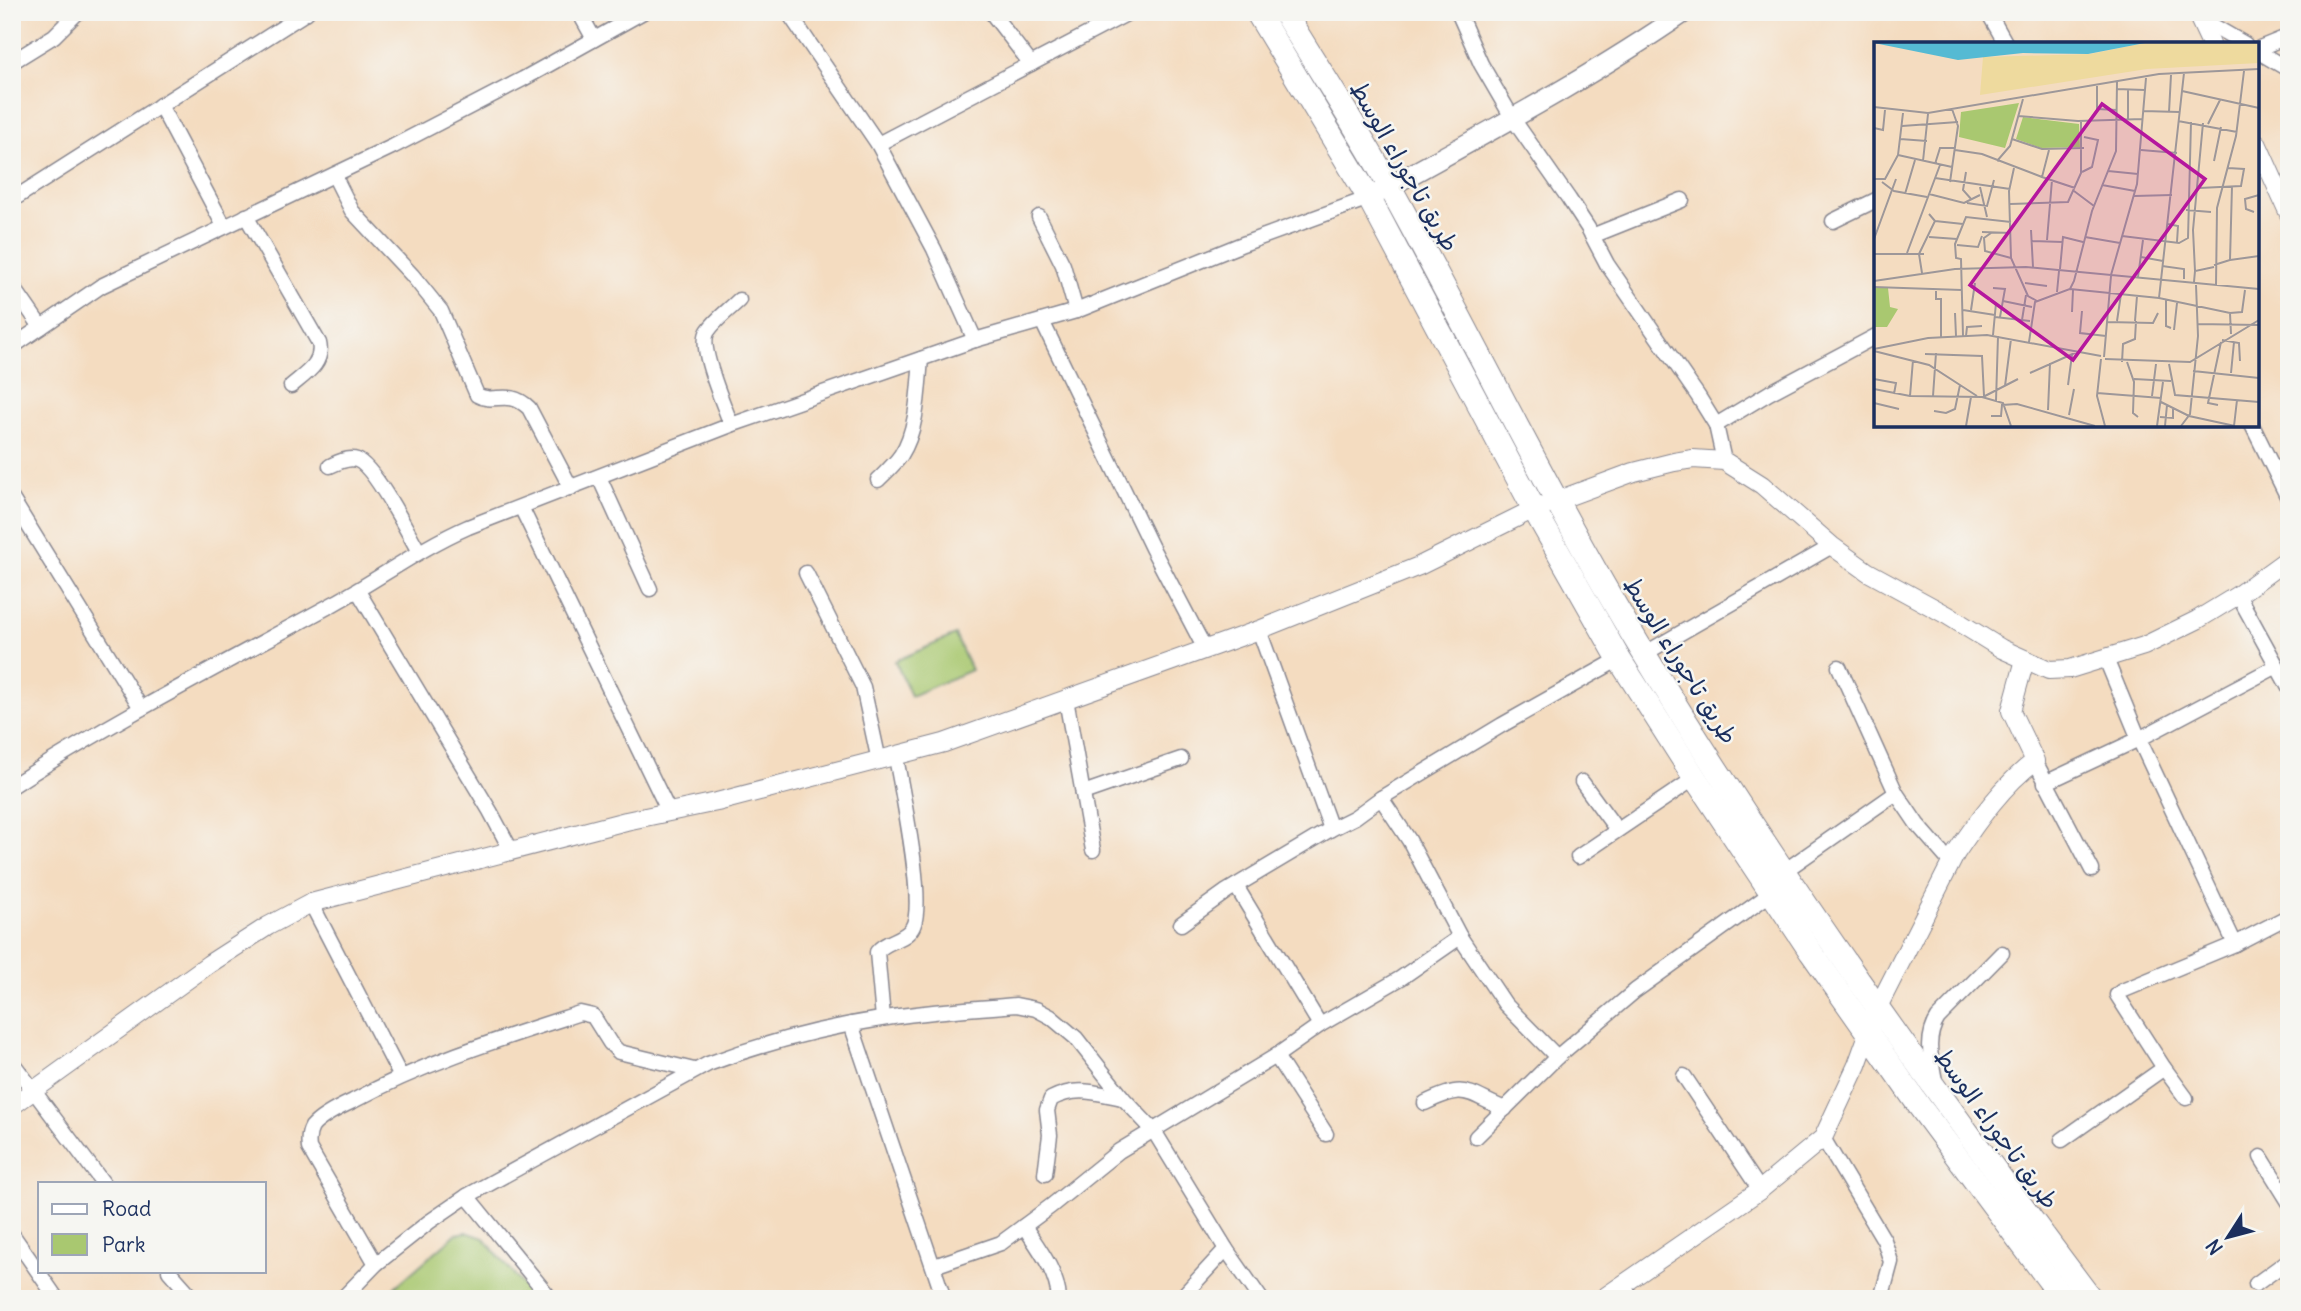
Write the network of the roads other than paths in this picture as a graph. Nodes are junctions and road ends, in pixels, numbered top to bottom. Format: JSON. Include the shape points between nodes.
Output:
{"nodes":[{"id":1,"x":78,"y":12,"type":"edge"},
{"id":2,"x":307,"y":12,"type":"edge"},
{"id":3,"x":579,"y":12,"type":"edge"},
{"id":4,"x":643,"y":12,"type":"edge"},
{"id":5,"x":788,"y":12,"type":"edge"},
{"id":6,"x":990,"y":12,"type":"edge"},
{"id":7,"x":1130,"y":12,"type":"edge"},
{"id":8,"x":1257,"y":12,"type":"edge"},
{"id":9,"x":1284,"y":12,"type":"edge"},
{"id":10,"x":1458,"y":12,"type":"edge"},
{"id":11,"x":1685,"y":12,"type":"edge"},
{"id":12,"x":1988,"y":12,"type":"edge"},
{"id":13,"x":2197,"y":14,"type":"edge"},
{"id":14,"x":2289,"y":36,"type":"edge"},
{"id":15,"x":594,"y":39,"type":"junction"},
{"id":16,"x":2005,"y":42,"type":"edge"},
{"id":17,"x":2210,"y":42,"type":"edge"},
{"id":18,"x":2242,"y":42,"type":"edge"},
{"id":19,"x":2259,"y":49,"type":"edge"},
{"id":20,"x":2259,"y":51,"type":"edge"},
{"id":21,"x":12,"y":62,"type":"edge"},
{"id":22,"x":1031,"y":64,"type":"junction"},
{"id":23,"x":2289,"y":70,"type":"edge"},
{"id":24,"x":160,"y":106,"type":"junction"},
{"id":25,"x":1513,"y":119,"type":"junction"},
{"id":26,"x":878,"y":144,"type":"junction"},
{"id":27,"x":2259,"y":151,"type":"edge"},
{"id":28,"x":334,"y":175,"type":"junction"},
{"id":29,"x":1390,"y":186,"type":"junction"},
{"id":30,"x":1369,"y":198,"type":"junction"},
{"id":31,"x":12,"y":200,"type":"edge"},
{"id":32,"x":1682,"y":200,"type":"dead end"},
{"id":33,"x":1874,"y":201,"type":"edge"},
{"id":34,"x":2289,"y":214,"type":"edge"},
{"id":35,"x":246,"y":216,"type":"junction"},
{"id":36,"x":1039,"y":217,"type":"dead end"},
{"id":37,"x":1833,"y":221,"type":"dead end"},
{"id":38,"x":224,"y":226,"type":"junction"},
{"id":39,"x":1592,"y":236,"type":"junction"},
{"id":40,"x":12,"y":285,"type":"edge"},
{"id":41,"x":739,"y":300,"type":"dead end"},
{"id":42,"x":1076,"y":311,"type":"junction"},
{"id":43,"x":1042,"y":321,"type":"junction"},
{"id":44,"x":41,"y":327,"type":"junction"},
{"id":45,"x":1874,"y":336,"type":"edge"},
{"id":46,"x":975,"y":341,"type":"junction"},
{"id":47,"x":12,"y":346,"type":"edge"},
{"id":48,"x":920,"y":359,"type":"junction"},
{"id":49,"x":291,"y":386,"type":"dead end"},
{"id":50,"x":731,"y":425,"type":"junction"},
{"id":51,"x":1716,"y":425,"type":"junction"},
{"id":52,"x":2253,"y":427,"type":"edge"},
{"id":53,"x":1724,"y":461,"type":"junction"},
{"id":54,"x":330,"y":466,"type":"dead end"},
{"id":55,"x":599,"y":477,"type":"junction"},
{"id":56,"x":878,"y":480,"type":"dead end"},
{"id":57,"x":571,"y":488,"type":"junction"},
{"id":58,"x":12,"y":499,"type":"edge"},
{"id":59,"x":2289,"y":500,"type":"edge"},
{"id":60,"x":1545,"y":505,"type":"junction"},
{"id":61,"x":521,"y":507,"type":"junction"},
{"id":62,"x":1832,"y":546,"type":"junction"},
{"id":63,"x":419,"y":552,"type":"junction"},
{"id":64,"x":2289,"y":558,"type":"edge"},
{"id":65,"x":806,"y":573,"type":"dead end"},
{"id":66,"x":650,"y":589,"type":"dead end"},
{"id":67,"x":358,"y":590,"type":"junction"},
{"id":68,"x":2238,"y":595,"type":"junction"},
{"id":69,"x":1259,"y":630,"type":"junction"},
{"id":70,"x":1205,"y":649,"type":"junction"},
{"id":71,"x":1644,"y":654,"type":"junction"},
{"id":72,"x":1619,"y":659,"type":"junction"},
{"id":73,"x":2106,"y":659,"type":"junction"},
{"id":74,"x":2025,"y":660,"type":"junction"},
{"id":75,"x":2277,"y":666,"type":"junction"},
{"id":76,"x":1839,"y":667,"type":"dead end"},
{"id":77,"x":2289,"y":688,"type":"edge"},
{"id":78,"x":1066,"y":699,"type":"junction"},
{"id":79,"x":141,"y":708,"type":"junction"},
{"id":80,"x":2139,"y":739,"type":"junction"},
{"id":81,"x":887,"y":759,"type":"junction"},
{"id":82,"x":1181,"y":759,"type":"dead end"},
{"id":83,"x":2035,"y":761,"type":"junction"},
{"id":84,"x":1695,"y":778,"type":"junction"},
{"id":85,"x":1582,"y":782,"type":"dead end"},
{"id":86,"x":2045,"y":783,"type":"junction"},
{"id":87,"x":12,"y":786,"type":"edge"},
{"id":88,"x":1083,"y":793,"type":"junction"},
{"id":89,"x":1896,"y":793,"type":"junction"},
{"id":90,"x":1381,"y":797,"type":"junction"},
{"id":91,"x":669,"y":812,"type":"junction"},
{"id":92,"x":1331,"y":829,"type":"junction"},
{"id":93,"x":1617,"y":831,"type":"junction"},
{"id":94,"x":1093,"y":850,"type":"dead end"},
{"id":95,"x":512,"y":852,"type":"junction"},
{"id":96,"x":1578,"y":857,"type":"dead end"},
{"id":97,"x":1951,"y":863,"type":"junction"},
{"id":98,"x":2092,"y":870,"type":"dead end"},
{"id":99,"x":1783,"y":872,"type":"junction"},
{"id":100,"x":1236,"y":886,"type":"junction"},
{"id":101,"x":1770,"y":894,"type":"junction"},
{"id":102,"x":311,"y":903,"type":"junction"},
{"id":103,"x":2289,"y":916,"type":"edge"},
{"id":104,"x":1181,"y":924,"type":"dead end"},
{"id":105,"x":1460,"y":937,"type":"junction"},
{"id":106,"x":2235,"y":944,"type":"junction"},
{"id":107,"x":2002,"y":953,"type":"dead end"},
{"id":108,"x":1878,"y":1007,"type":"junction"},
{"id":109,"x":883,"y":1018,"type":"junction"},
{"id":110,"x":851,"y":1024,"type":"junction"},
{"id":111,"x":1320,"y":1025,"type":"junction"},
{"id":112,"x":1868,"y":1032,"type":"junction"},
{"id":113,"x":1276,"y":1056,"type":"junction"},
{"id":114,"x":1557,"y":1057,"type":"junction"},
{"id":115,"x":12,"y":1062,"type":"edge"},
{"id":116,"x":2164,"y":1068,"type":"junction"},
{"id":117,"x":694,"y":1070,"type":"junction"},
{"id":118,"x":1684,"y":1076,"type":"dead end"},
{"id":119,"x":401,"y":1077,"type":"junction"},
{"id":120,"x":33,"y":1089,"type":"junction"},
{"id":121,"x":1937,"y":1093,"type":"junction"},
{"id":122,"x":1123,"y":1098,"type":"junction"},
{"id":123,"x":2186,"y":1098,"type":"dead end"},
{"id":124,"x":1425,"y":1103,"type":"dead end"},
{"id":125,"x":12,"y":1106,"type":"edge"},
{"id":126,"x":1505,"y":1109,"type":"junction"},
{"id":127,"x":1154,"y":1131,"type":"junction"},
{"id":128,"x":1326,"y":1134,"type":"dead end"},
{"id":129,"x":1476,"y":1137,"type":"dead end"},
{"id":130,"x":1823,"y":1138,"type":"junction"},
{"id":131,"x":2062,"y":1140,"type":"dead end"},
{"id":132,"x":2261,"y":1157,"type":"dead end"},
{"id":133,"x":1045,"y":1174,"type":"dead end"},
{"id":134,"x":102,"y":1182,"type":"edge"},
{"id":135,"x":1760,"y":1190,"type":"junction"},
{"id":136,"x":467,"y":1196,"type":"junction"},
{"id":137,"x":2289,"y":1202,"type":"edge"},
{"id":138,"x":1024,"y":1226,"type":"junction"},
{"id":139,"x":12,"y":1234,"type":"edge"},
{"id":140,"x":1226,"y":1250,"type":"junction"},
{"id":141,"x":2289,"y":1260,"type":"edge"},
{"id":142,"x":376,"y":1264,"type":"junction"},
{"id":143,"x":934,"y":1266,"type":"junction"},
{"id":144,"x":38,"y":1272,"type":"edge"},
{"id":145,"x":38,"y":1272,"type":"edge"},
{"id":146,"x":170,"y":1272,"type":"edge"},
{"id":147,"x":2256,"y":1284,"type":"dead end"},
{"id":148,"x":1627,"y":1292,"type":"edge"},
{"id":149,"x":57,"y":1299,"type":"edge"},
{"id":150,"x":194,"y":1299,"type":"edge"},
{"id":151,"x":342,"y":1299,"type":"edge"},
{"id":152,"x":551,"y":1299,"type":"edge"},
{"id":153,"x":944,"y":1299,"type":"edge"},
{"id":154,"x":1059,"y":1299,"type":"edge"},
{"id":155,"x":1180,"y":1299,"type":"edge"},
{"id":156,"x":1261,"y":1299,"type":"edge"},
{"id":157,"x":1602,"y":1299,"type":"edge"},
{"id":158,"x":1881,"y":1299,"type":"edge"},
{"id":159,"x":2063,"y":1299,"type":"edge"},
{"id":160,"x":2091,"y":1299,"type":"edge"}],
"edges":[{"from":1,"to":21,"type":"street","via":[[54,36]]},
{"from":2,"to":24,"type":"street"},
{"from":3,"to":15,"type":"street"},
{"from":4,"to":15,"type":"street"},
{"from":5,"to":26,"type":"street"},
{"from":6,"to":22,"type":"street"},
{"from":7,"to":22,"type":"street"},
{"from":8,"to":30,"type":"main road"},
{"from":9,"to":29,"type":"main road","name":"طريق تاجوراء الوسط"},
{"from":10,"to":25,"type":"street"},
{"from":11,"to":25,"type":"main road"},
{"from":12,"to":16,"type":"street"},
{"from":13,"to":17,"type":"street"},
{"from":13,"to":18,"type":"street"},
{"from":14,"to":19,"type":"street"},
{"from":15,"to":28,"type":"street"},
{"from":20,"to":23,"type":"street"},
{"from":22,"to":26,"type":"street"},
{"from":24,"to":31,"type":"street"},
{"from":24,"to":38,"type":"street"},
{"from":25,"to":29,"type":"main road"},
{"from":25,"to":39,"type":"street"},
{"from":26,"to":46,"type":"street","via":[[934,249]]},
{"from":27,"to":34,"type":"street"},
{"from":28,"to":35,"type":"street"},
{"from":28,"to":57,"type":"street","via":[[352,211],[441,311],[477,395],[521,400]]},
{"from":29,"to":30,"type":"main road"},
{"from":29,"to":60,"type":"main road","name":"طريق تاجوراء الوسط"},
{"from":30,"to":42,"type":"street"},
{"from":30,"to":60,"type":"main road"},
{"from":32,"to":39,"type":"street"},
{"from":33,"to":37,"type":"street"},
{"from":35,"to":38,"type":"street"},
{"from":35,"to":49,"type":"street","via":[[320,342],[320,358]]},
{"from":36,"to":42,"type":"street","via":[[1063,265]]},
{"from":38,"to":44,"type":"street","via":[[101,286]]},
{"from":39,"to":51,"type":"street"},
{"from":40,"to":44,"type":"street"},
{"from":41,"to":50,"type":"street","via":[[704,340]]},
{"from":42,"to":43,"type":"street"},
{"from":43,"to":46,"type":"street"},
{"from":43,"to":70,"type":"street"},
{"from":44,"to":47,"type":"street"},
{"from":45,"to":51,"type":"street"},
{"from":46,"to":48,"type":"street"},
{"from":48,"to":50,"type":"street"},
{"from":48,"to":56,"type":"street","via":[[906,445]]},
{"from":50,"to":55,"type":"street"},
{"from":51,"to":53,"type":"street"},
{"from":52,"to":59,"type":"street"},
{"from":53,"to":60,"type":"street","via":[[1693,459],[1654,466]]},
{"from":53,"to":62,"type":"street","via":[[1762,485]]},
{"from":54,"to":63,"type":"street","via":[[349,459],[361,462]]},
{"from":55,"to":57,"type":"street"},
{"from":55,"to":66,"type":"street"},
{"from":57,"to":61,"type":"street"},
{"from":58,"to":79,"type":"street"},
{"from":60,"to":69,"type":"street","via":[[1419,566]]},
{"from":60,"to":71,"type":"main road","name":"طريق تاجوراء الوسط"},
{"from":60,"to":72,"type":"main road"},
{"from":61,"to":63,"type":"street"},
{"from":61,"to":91,"type":"street"},
{"from":62,"to":71,"type":"street"},
{"from":62,"to":74,"type":"street","via":[[1868,572]]},
{"from":63,"to":67,"type":"street"},
{"from":64,"to":68,"type":"street"},
{"from":65,"to":81,"type":"street","via":[[863,688]]},
{"from":67,"to":79,"type":"street"},
{"from":67,"to":95,"type":"street"},
{"from":68,"to":73,"type":"street","via":[[2144,646]]},
{"from":68,"to":75,"type":"street"},
{"from":69,"to":70,"type":"street"},
{"from":69,"to":92,"type":"street"},
{"from":70,"to":78,"type":"street"},
{"from":71,"to":99,"type":"main road","name":"طريق تاجوراء الوسط"},
{"from":72,"to":84,"type":"main road"},
{"from":72,"to":90,"type":"street"},
{"from":73,"to":74,"type":"street","via":[[2049,670]]},
{"from":73,"to":80,"type":"street"},
{"from":74,"to":83,"type":"street","via":[[2011,711]]},
{"from":75,"to":77,"type":"street"},
{"from":75,"to":80,"type":"street"},
{"from":76,"to":89,"type":"street"},
{"from":78,"to":81,"type":"street"},
{"from":78,"to":88,"type":"street"},
{"from":79,"to":87,"type":"street"},
{"from":80,"to":86,"type":"street"},
{"from":80,"to":106,"type":"street"},
{"from":81,"to":91,"type":"street"},
{"from":81,"to":109,"type":"street","via":[[917,888],[918,914],[907,934],[877,952]]},
{"from":82,"to":88,"type":"street"},
{"from":83,"to":86,"type":"street"},
{"from":83,"to":97,"type":"street","via":[[1971,831]]},
{"from":84,"to":93,"type":"street"},
{"from":84,"to":101,"type":"main road"},
{"from":85,"to":93,"type":"street"},
{"from":86,"to":98,"type":"street"},
{"from":88,"to":94,"type":"street"},
{"from":89,"to":97,"type":"street"},
{"from":89,"to":99,"type":"street"},
{"from":90,"to":92,"type":"street"},
{"from":90,"to":105,"type":"street"},
{"from":91,"to":95,"type":"street"},
{"from":92,"to":100,"type":"street"},
{"from":93,"to":96,"type":"street"},
{"from":95,"to":102,"type":"street"},
{"from":97,"to":108,"type":"street"},
{"from":99,"to":108,"type":"main road","name":"طريق تاجوراء الوسط"},
{"from":100,"to":104,"type":"street"},
{"from":100,"to":111,"type":"street"},
{"from":101,"to":112,"type":"main road"},
{"from":101,"to":114,"type":"street","via":[[1635,991]]},
{"from":102,"to":119,"type":"street"},
{"from":102,"to":120,"type":"street","via":[[209,964]]},
{"from":103,"to":106,"type":"street"},
{"from":105,"to":111,"type":"street"},
{"from":105,"to":114,"type":"street","via":[[1506,1004]]},
{"from":106,"to":116,"type":"street","via":[[2117,995]]},
{"from":107,"to":121,"type":"street","via":[[1932,1027],[1929,1041]]},
{"from":108,"to":112,"type":"street"},
{"from":108,"to":121,"type":"main road","name":"طريق تاجوراء الوسط"},
{"from":109,"to":110,"type":"street"},
{"from":109,"to":122,"type":"street","via":[[1016,1005],[1036,1009],[1076,1038]]},
{"from":110,"to":117,"type":"street","via":[[750,1048]]},
{"from":110,"to":143,"type":"street"},
{"from":111,"to":113,"type":"street"},
{"from":112,"to":130,"type":"street"},
{"from":112,"to":159,"type":"main road"},
{"from":113,"to":127,"type":"street"},
{"from":113,"to":128,"type":"street"},
{"from":114,"to":126,"type":"street"},
{"from":115,"to":120,"type":"street"},
{"from":116,"to":123,"type":"street"},
{"from":116,"to":131,"type":"street"},
{"from":117,"to":119,"type":"street","via":[[619,1052],[593,1016],[585,1013]]},
{"from":117,"to":136,"type":"street"},
{"from":118,"to":135,"type":"street"},
{"from":119,"to":142,"type":"street","via":[[317,1122],[308,1141],[312,1156]]},
{"from":120,"to":125,"type":"street"},
{"from":120,"to":134,"type":"street"},
{"from":121,"to":160,"type":"main road","name":"طريق تاجوراء الوسط"},
{"from":122,"to":127,"type":"street"},
{"from":122,"to":133,"type":"street","via":[[1079,1090],[1051,1099]]},
{"from":124,"to":126,"type":"street","via":[[1447,1092],[1471,1091]]},
{"from":126,"to":129,"type":"street"},
{"from":127,"to":138,"type":"street","via":[[1119,1151]]},
{"from":127,"to":140,"type":"street"},
{"from":130,"to":135,"type":"street"},
{"from":130,"to":158,"type":"street","via":[[1884,1240],[1891,1262]]},
{"from":132,"to":137,"type":"street"},
{"from":135,"to":148,"type":"street"},
{"from":136,"to":142,"type":"street"},
{"from":136,"to":152,"type":"street"},
{"from":138,"to":143,"type":"street","via":[[1001,1243]]},
{"from":138,"to":154,"type":"street","via":[[1048,1263]]},
{"from":139,"to":145,"type":"street"},
{"from":140,"to":155,"type":"street"},
{"from":140,"to":156,"type":"street"},
{"from":141,"to":147,"type":"street"},
{"from":142,"to":151,"type":"street"},
{"from":143,"to":153,"type":"street"},
{"from":144,"to":149,"type":"street"},
{"from":146,"to":150,"type":"street"},
{"from":148,"to":157,"type":"street"}]}
